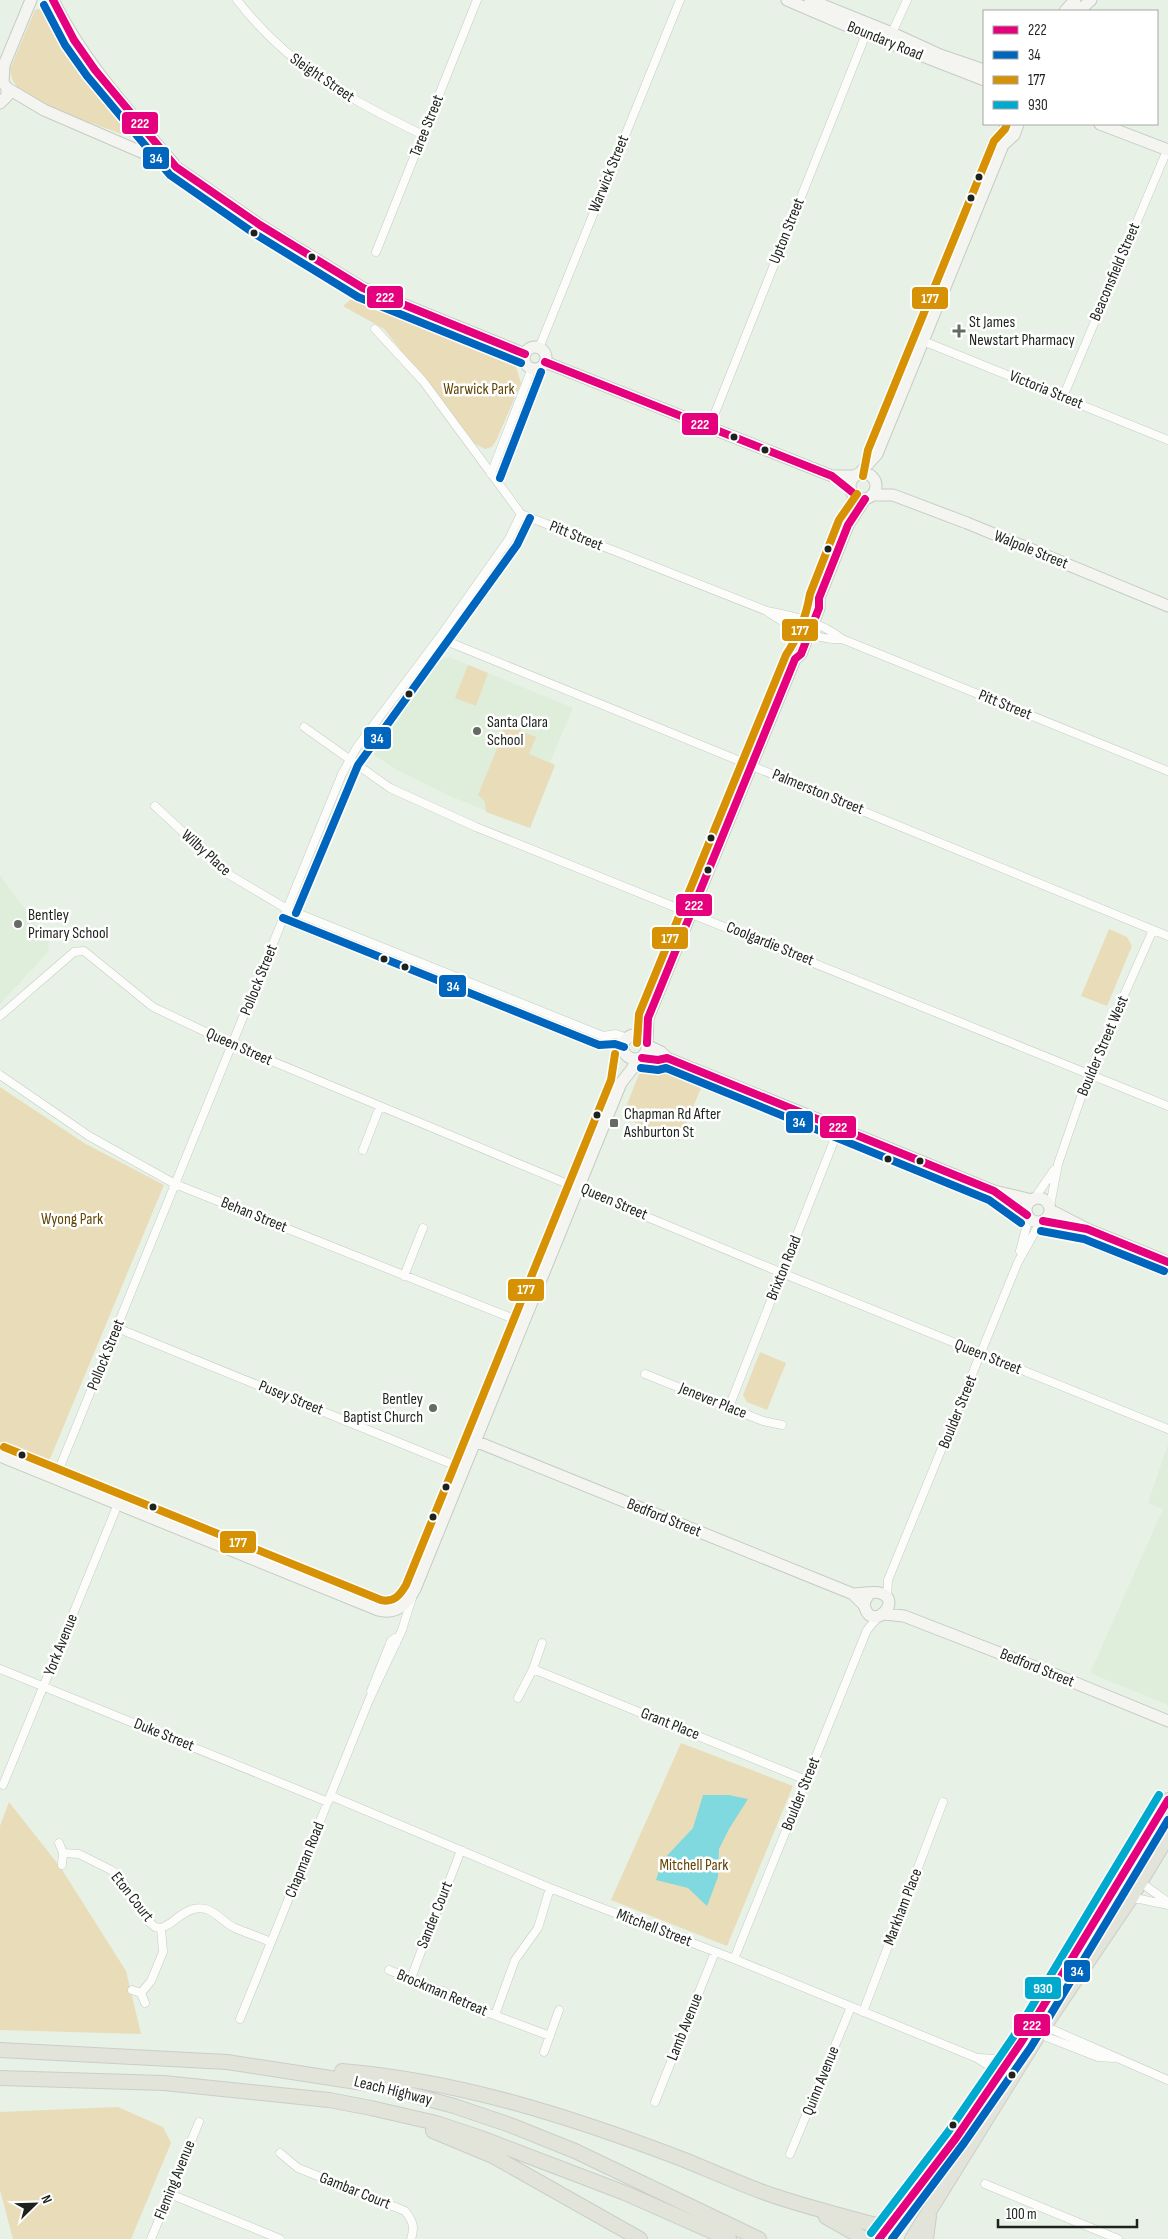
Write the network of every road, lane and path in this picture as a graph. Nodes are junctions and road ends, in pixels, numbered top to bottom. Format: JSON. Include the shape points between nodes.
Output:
{"nodes":[{"id":1,"x":31,"y":0,"type":"edge"},
{"id":2,"x":53,"y":0,"type":"edge"},
{"id":3,"x":237,"y":0,"type":"edge"},
{"id":4,"x":476,"y":0,"type":"edge"},
{"id":5,"x":680,"y":0,"type":"edge"},
{"id":6,"x":787,"y":0,"type":"edge"},
{"id":7,"x":810,"y":0,"type":"edge"},
{"id":8,"x":908,"y":0,"type":"edge"},
{"id":9,"x":1075,"y":0,"type":"edge"},
{"id":10,"x":1091,"y":0,"type":"edge"},
{"id":11,"x":1066,"y":10,"type":"edge"},
{"id":12,"x":1080,"y":10,"type":"edge"},
{"id":13,"x":866,"y":34,"type":"junction"},
{"id":14,"x":890,"y":37,"type":"junction"},
{"id":15,"x":2,"y":68,"type":"edge"},
{"id":16,"x":983,"y":70,"type":"edge"},
{"id":17,"x":983,"y":80,"type":"edge"},
{"id":18,"x":3,"y":83,"type":"edge"},
{"id":19,"x":26,"y":101,"type":"junction"},
{"id":20,"x":1,"y":103,"type":"edge"},
{"id":21,"x":1006,"y":125,"type":"edge"},
{"id":22,"x":1018,"y":125,"type":"edge"},
{"id":23,"x":1103,"y":125,"type":"edge"},
{"id":24,"x":423,"y":135,"type":"junction"},
{"id":25,"x":1003,"y":145,"type":"junction"},
{"id":26,"x":1168,"y":149,"type":"edge"},
{"id":27,"x":176,"y":167,"type":"junction"},
{"id":28,"x":376,"y":252,"type":"dead end"},
{"id":29,"x":376,"y":329,"type":"dead end"},
{"id":30,"x":923,"y":341,"type":"junction"},
{"id":31,"x":538,"y":348,"type":"junction"},
{"id":32,"x":525,"y":354,"type":"junction"},
{"id":33,"x":545,"y":362,"type":"junction"},
{"id":34,"x":532,"y":368,"type":"junction"},
{"id":35,"x":1063,"y":397,"type":"junction"},
{"id":36,"x":709,"y":428,"type":"junction"},
{"id":37,"x":1168,"y":440,"type":"edge"},
{"id":38,"x":877,"y":454,"type":"junction"},
{"id":39,"x":491,"y":474,"type":"junction"},
{"id":40,"x":857,"y":475,"type":"junction"},
{"id":41,"x":832,"y":476,"type":"junction"},
{"id":42,"x":874,"y":480,"type":"junction"},
{"id":43,"x":853,"y":493,"type":"junction"},
{"id":44,"x":893,"y":495,"type":"junction"},
{"id":45,"x":869,"y":497,"type":"junction"},
{"id":46,"x":521,"y":514,"type":"junction"},
{"id":47,"x":848,"y":525,"type":"junction"},
{"id":48,"x":1168,"y":606,"type":"edge"},
{"id":49,"x":808,"y":627,"type":"junction"},
{"id":50,"x":440,"y":638,"type":"junction"},
{"id":51,"x":304,"y":727,"type":"dead end"},
{"id":52,"x":349,"y":760,"type":"junction"},
{"id":53,"x":751,"y":765,"type":"junction"},
{"id":54,"x":1168,"y":771,"type":"edge"},
{"id":55,"x":155,"y":806,"type":"dead end"},
{"id":56,"x":287,"y":909,"type":"junction"},
{"id":57,"x":691,"y":912,"type":"junction"},
{"id":58,"x":1153,"y":930,"type":"junction"},
{"id":59,"x":1168,"y":936,"type":"edge"},
{"id":60,"x":0,"y":1016,"type":"edge"},
{"id":61,"x":648,"y":1018,"type":"junction"},
{"id":62,"x":603,"y":1036,"type":"junction"},
{"id":63,"x":628,"y":1044,"type":"junction"},
{"id":64,"x":233,"y":1045,"type":"junction"},
{"id":65,"x":647,"y":1045,"type":"junction"},
{"id":66,"x":667,"y":1058,"type":"junction"},
{"id":67,"x":639,"y":1059,"type":"junction"},
{"id":68,"x":1089,"y":1074,"type":"junction"},
{"id":69,"x":0,"y":1075,"type":"edge"},
{"id":70,"x":621,"y":1083,"type":"junction"},
{"id":71,"x":380,"y":1106,"type":"junction"},
{"id":72,"x":1168,"y":1106,"type":"edge"},
{"id":73,"x":839,"y":1128,"type":"junction"},
{"id":74,"x":363,"y":1150,"type":"dead end"},
{"id":75,"x":1058,"y":1164,"type":"junction"},
{"id":76,"x":175,"y":1184,"type":"junction"},
{"id":77,"x":579,"y":1187,"type":"junction"},
{"id":78,"x":994,"y":1191,"type":"junction"},
{"id":79,"x":1033,"y":1199,"type":"junction"},
{"id":80,"x":1050,"y":1208,"type":"junction"},
{"id":81,"x":1028,"y":1216,"type":"junction"},
{"id":82,"x":1042,"y":1221,"type":"junction"},
{"id":83,"x":423,"y":1228,"type":"dead end"},
{"id":84,"x":1088,"y":1229,"type":"junction"},
{"id":85,"x":1018,"y":1262,"type":"junction"},
{"id":86,"x":1168,"y":1262,"type":"edge"},
{"id":87,"x":782,"y":1273,"type":"junction"},
{"id":88,"x":404,"y":1276,"type":"junction"},
{"id":89,"x":524,"y":1323,"type":"junction"},
{"id":90,"x":117,"y":1328,"type":"junction"},
{"id":91,"x":981,"y":1354,"type":"junction"},
{"id":92,"x":645,"y":1374,"type":"dead end"},
{"id":93,"x":729,"y":1408,"type":"junction"},
{"id":94,"x":782,"y":1425,"type":"dead end"},
{"id":95,"x":1168,"y":1429,"type":"edge"},
{"id":96,"x":475,"y":1441,"type":"junction"},
{"id":97,"x":0,"y":1456,"type":"edge"},
{"id":98,"x":464,"y":1468,"type":"junction"},
{"id":99,"x":55,"y":1479,"type":"junction"},
{"id":100,"x":118,"y":1504,"type":"junction"},
{"id":101,"x":888,"y":1580,"type":"junction"},
{"id":102,"x":415,"y":1589,"type":"junction"},
{"id":103,"x":872,"y":1593,"type":"junction"},
{"id":104,"x":853,"y":1594,"type":"junction"},
{"id":105,"x":888,"y":1600,"type":"junction"},
{"id":106,"x":865,"y":1608,"type":"junction"},
{"id":107,"x":881,"y":1616,"type":"junction"},
{"id":108,"x":904,"y":1616,"type":"junction"},
{"id":109,"x":867,"y":1630,"type":"junction"},
{"id":110,"x":542,"y":1642,"type":"dead end"},
{"id":111,"x":0,"y":1669,"type":"edge"},
{"id":112,"x":533,"y":1669,"type":"junction"},
{"id":113,"x":44,"y":1687,"type":"junction"},
{"id":114,"x":518,"y":1698,"type":"dead end"},
{"id":115,"x":1168,"y":1721,"type":"edge"},
{"id":116,"x":806,"y":1780,"type":"junction"},
{"id":117,"x":3,"y":1785,"type":"dead end"},
{"id":118,"x":330,"y":1799,"type":"junction"},
{"id":119,"x":1168,"y":1800,"type":"edge"},
{"id":120,"x":943,"y":1802,"type":"dead end"},
{"id":121,"x":1168,"y":1836,"type":"edge"},
{"id":122,"x":59,"y":1843,"type":"dead end"},
{"id":123,"x":461,"y":1850,"type":"junction"},
{"id":124,"x":63,"y":1853,"type":"junction"},
{"id":125,"x":62,"y":1865,"type":"dead end"},
{"id":126,"x":1140,"y":1882,"type":"junction"},
{"id":127,"x":550,"y":1888,"type":"junction"},
{"id":128,"x":1130,"y":1899,"type":"junction"},
{"id":129,"x":1168,"y":1903,"type":"edge"},
{"id":130,"x":161,"y":1928,"type":"junction"},
{"id":131,"x":271,"y":1942,"type":"junction"},
{"id":132,"x":715,"y":1952,"type":"junction"},
{"id":133,"x":734,"y":1959,"type":"junction"},
{"id":134,"x":389,"y":1970,"type":"dead end"},
{"id":135,"x":410,"y":1979,"type":"junction"},
{"id":136,"x":132,"y":1990,"type":"dead end"},
{"id":137,"x":141,"y":1993,"type":"junction"},
{"id":138,"x":145,"y":2002,"type":"dead end"},
{"id":139,"x":851,"y":2007,"type":"junction"},
{"id":140,"x":559,"y":2010,"type":"dead end"},
{"id":141,"x":863,"y":2012,"type":"junction"},
{"id":142,"x":495,"y":2015,"type":"junction"},
{"id":143,"x":240,"y":2019,"type":"dead end"},
{"id":144,"x":1042,"y":2030,"type":"junction"},
{"id":145,"x":550,"y":2036,"type":"junction"},
{"id":146,"x":0,"y":2050,"type":"edge"},
{"id":147,"x":544,"y":2052,"type":"dead end"},
{"id":148,"x":977,"y":2058,"type":"junction"},
{"id":149,"x":1010,"y":2060,"type":"junction"},
{"id":150,"x":227,"y":2062,"type":"junction"},
{"id":151,"x":1001,"y":2074,"type":"junction"},
{"id":152,"x":2,"y":2079,"type":"edge"},
{"id":153,"x":1168,"y":2080,"type":"edge"},
{"id":154,"x":655,"y":2102,"type":"dead end"},
{"id":155,"x":372,"y":2108,"type":"junction"},
{"id":156,"x":199,"y":2122,"type":"dead end"},
{"id":157,"x":280,"y":2153,"type":"dead end"},
{"id":158,"x":790,"y":2154,"type":"dead end"},
{"id":159,"x":986,"y":2184,"type":"dead end"},
{"id":160,"x":170,"y":2194,"type":"junction"},
{"id":161,"x":805,"y":2206,"type":"junction"},
{"id":162,"x":930,"y":2212,"type":"junction"},
{"id":163,"x":892,"y":2222,"type":"junction"},
{"id":164,"x":151,"y":2239,"type":"edge"},
{"id":165,"x":280,"y":2239,"type":"edge"},
{"id":166,"x":411,"y":2239,"type":"edge"},
{"id":167,"x":640,"y":2239,"type":"edge"},
{"id":168,"x":729,"y":2239,"type":"edge"},
{"id":169,"x":759,"y":2239,"type":"edge"},
{"id":170,"x":865,"y":2239,"type":"edge"},
{"id":171,"x":879,"y":2239,"type":"edge"},
{"id":172,"x":912,"y":2239,"type":"edge"},
{"id":173,"x":926,"y":2239,"type":"edge"},
{"id":174,"x":1118,"y":2239,"type":"edge"}],
"edges":[{"from":1,"to":15,"type":"street"},
{"from":2,"to":27,"type":"street","via":[[95,70]]},
{"from":3,"to":24,"type":"street","name":"Sleight Street","via":[[283,51],[313,75],[370,109]]},
{"from":4,"to":24,"type":"street","name":"Taree Street"},
{"from":5,"to":31,"type":"street","name":"Warwick Street"},
{"from":6,"to":13,"type":"street","name":"Boundary Road"},
{"from":7,"to":14,"type":"street","name":"Boundary Road"},
{"from":8,"to":14,"type":"street"},
{"from":9,"to":11,"type":"street"},
{"from":10,"to":12,"type":"street"},
{"from":13,"to":14,"type":"street","name":"Boundary Road"},
{"from":13,"to":36,"type":"street","name":"Upton Street"},
{"from":14,"to":16,"type":"street","name":"Boundary Road"},
{"from":14,"to":17,"type":"street","name":"Boundary Road"},
{"from":15,"to":18,"type":"street"},
{"from":18,"to":19,"type":"street"},
{"from":18,"to":20,"type":"street","via":[[7,96]]},
{"from":19,"to":20,"type":"street"},
{"from":19,"to":27,"type":"street"},
{"from":21,"to":25,"type":"street"},
{"from":22,"to":25,"type":"street","via":[[1014,135]]},
{"from":23,"to":26,"type":"street"},
{"from":24,"to":28,"type":"street","name":"Taree Street"},
{"from":25,"to":30,"type":"street"},
{"from":26,"to":35,"type":"street","name":"Beaconsfield Street"},
{"from":27,"to":32,"type":"street","via":[[260,225],[358,285]]},
{"from":29,"to":39,"type":"street","via":[[423,382]]},
{"from":30,"to":35,"type":"street","name":"Victoria Street"},
{"from":30,"to":38,"type":"street"},
{"from":31,"to":32,"type":"street","via":[[531,348]]},
{"from":31,"to":33,"type":"street","via":[[545,354]]},
{"from":32,"to":34,"type":"street","via":[[525,363]]},
{"from":33,"to":34,"type":"street","via":[[541,367]]},
{"from":33,"to":36,"type":"street"},
{"from":34,"to":39,"type":"street"},
{"from":35,"to":37,"type":"street","name":"Victoria Street"},
{"from":36,"to":41,"type":"street"},
{"from":38,"to":40,"type":"street"},
{"from":38,"to":42,"type":"street"},
{"from":39,"to":46,"type":"street"},
{"from":40,"to":41,"type":"street"},
{"from":40,"to":42,"type":"street","via":[[867,474]]},
{"from":40,"to":43,"type":"street","via":[[851,483]]},
{"from":41,"to":43,"type":"street"},
{"from":42,"to":44,"type":"street","name":"Walpole Street"},
{"from":42,"to":45,"type":"street","via":[[876,488]]},
{"from":43,"to":45,"type":"street"},
{"from":43,"to":47,"type":"street","name":"Chapman Road"},
{"from":44,"to":45,"type":"street","name":"Walpole Street"},
{"from":44,"to":48,"type":"street","name":"Walpole Street"},
{"from":45,"to":47,"type":"street","name":"Chapman Road"},
{"from":46,"to":49,"type":"street","name":"Pitt Street","via":[[767,611],[781,620]]},
{"from":46,"to":50,"type":"street","name":"Pollock Street","via":[[509,538]]},
{"from":47,"to":49,"type":"street","name":"Chapman Road","via":[[820,598],[812,605]]},
{"from":49,"to":53,"type":"street","name":"Chapman Road","via":[[794,654],[795,659]]},
{"from":49,"to":54,"type":"street","name":"Pitt Street","via":[[835,633],[842,639]]},
{"from":50,"to":52,"type":"street","name":"Pollock Street"},
{"from":50,"to":53,"type":"street","name":"Palmerston Street"},
{"from":51,"to":52,"type":"street","name":"Coolgardie Street"},
{"from":52,"to":56,"type":"street","name":"Pollock Street"},
{"from":52,"to":57,"type":"street","name":"Coolgardie Street","via":[[390,788],[476,827]]},
{"from":53,"to":57,"type":"street","name":"Chapman Road"},
{"from":53,"to":58,"type":"street","name":"Palmerston Street"},
{"from":55,"to":56,"type":"street","name":"Wilby Place","via":[[228,874]]},
{"from":56,"to":62,"type":"street","name":"Wilby Place"},
{"from":56,"to":64,"type":"street","name":"Pollock Street"},
{"from":57,"to":61,"type":"street","name":"Chapman Road"},
{"from":57,"to":68,"type":"street","name":"Coolgardie Street"},
{"from":58,"to":59,"type":"street","name":"Palmerston Street"},
{"from":58,"to":68,"type":"street","name":"Boulder Street West"},
{"from":60,"to":64,"type":"street","name":"Queen Street","via":[[74,952],[84,951],[153,1007]]},
{"from":61,"to":63,"type":"street","name":"Chapman Road"},
{"from":61,"to":65,"type":"street","name":"Chapman Road"},
{"from":62,"to":63,"type":"street","via":[[612,1044]]},
{"from":62,"to":63,"type":"street","via":[[616,1034]]},
{"from":63,"to":65,"type":"street","via":[[642,1037]]},
{"from":63,"to":67,"type":"street"},
{"from":63,"to":70,"type":"street","name":"Chapman Road"},
{"from":64,"to":71,"type":"street","name":"Queen Street"},
{"from":64,"to":76,"type":"street","name":"Pollock Street"},
{"from":65,"to":66,"type":"street"},
{"from":65,"to":67,"type":"street","name":"Chapman Road","via":[[646,1053]]},
{"from":66,"to":67,"type":"street"},
{"from":66,"to":73,"type":"street"},
{"from":67,"to":70,"type":"street","name":"Chapman Road"},
{"from":68,"to":72,"type":"street","name":"Coolgardie Street"},
{"from":68,"to":75,"type":"street","name":"Boulder Street West"},
{"from":69,"to":76,"type":"street","name":"Behan Street","via":[[89,1136]]},
{"from":70,"to":77,"type":"street","name":"Chapman Road"},
{"from":71,"to":74,"type":"street"},
{"from":71,"to":77,"type":"street","name":"Queen Street"},
{"from":73,"to":78,"type":"street"},
{"from":73,"to":87,"type":"street","name":"Brixton Road"},
{"from":75,"to":79,"type":"street","name":"Boulder Street West"},
{"from":75,"to":80,"type":"street","name":"Boulder Street West"},
{"from":76,"to":88,"type":"street","name":"Behan Street"},
{"from":76,"to":90,"type":"street","name":"Pollock Street"},
{"from":77,"to":87,"type":"street","name":"Queen Street"},
{"from":77,"to":89,"type":"street","name":"Chapman Road"},
{"from":78,"to":79,"type":"street"},
{"from":78,"to":81,"type":"street"},
{"from":79,"to":80,"type":"street","via":[[1043,1199]]},
{"from":79,"to":81,"type":"street","via":[[1026,1208]]},
{"from":80,"to":82,"type":"street"},
{"from":80,"to":84,"type":"street"},
{"from":81,"to":82,"type":"street","via":[[1036,1222]]},
{"from":81,"to":85,"type":"street"},
{"from":82,"to":84,"type":"street"},
{"from":82,"to":85,"type":"street"},
{"from":83,"to":88,"type":"street"},
{"from":84,"to":86,"type":"street"},
{"from":85,"to":91,"type":"street"},
{"from":87,"to":91,"type":"street","name":"Queen Street"},
{"from":87,"to":93,"type":"street","name":"Brixton Road"},
{"from":88,"to":89,"type":"street","name":"Behan Street"},
{"from":89,"to":96,"type":"street","name":"Chapman Road"},
{"from":90,"to":98,"type":"street","name":"Pusey Street"},
{"from":90,"to":99,"type":"street","name":"Pollock Street"},
{"from":91,"to":95,"type":"street","name":"Queen Street"},
{"from":91,"to":101,"type":"street","name":"Boulder Street"},
{"from":92,"to":93,"type":"street","name":"Jenever Place"},
{"from":93,"to":94,"type":"street","name":"Jenever Place"},
{"from":96,"to":98,"type":"street","name":"Chapman Road"},
{"from":96,"to":104,"type":"street","name":"Bedford Street"},
{"from":97,"to":99,"type":"street"},
{"from":98,"to":102,"type":"street","name":"Chapman Road"},
{"from":99,"to":100,"type":"street"},
{"from":100,"to":102,"type":"street","name":"Chapman Road","via":[[378,1610],[391,1612],[404,1606]]},
{"from":100,"to":113,"type":"street","name":"York Avenue"},
{"from":101,"to":103,"type":"street","name":"Boulder Street"},
{"from":101,"to":105,"type":"street","name":"Boulder Street"},
{"from":102,"to":118,"type":"street","name":"Chapman Road","via":[[396,1643],[369,1700]]},
{"from":103,"to":104,"type":"street","name":"Bedford Street"},
{"from":103,"to":105,"type":"street"},
{"from":103,"to":106,"type":"street","via":[[865,1599]]},
{"from":104,"to":106,"type":"street","name":"Bedford Street"},
{"from":105,"to":107,"type":"street","via":[[888,1609]]},
{"from":105,"to":108,"type":"street","name":"Bedford Street"},
{"from":106,"to":107,"type":"street","via":[[871,1616]]},
{"from":106,"to":109,"type":"street","name":"Boulder Street"},
{"from":107,"to":108,"type":"street","name":"Bedford Street"},
{"from":107,"to":109,"type":"street","name":"Boulder Street"},
{"from":108,"to":115,"type":"street","name":"Bedford Street"},
{"from":109,"to":116,"type":"street","name":"Boulder Street"},
{"from":110,"to":112,"type":"street"},
{"from":111,"to":113,"type":"street","name":"Duke Street"},
{"from":112,"to":114,"type":"street"},
{"from":112,"to":116,"type":"street","name":"Grant Place"},
{"from":113,"to":117,"type":"street","name":"York Avenue"},
{"from":113,"to":118,"type":"street","name":"Duke Street"},
{"from":116,"to":133,"type":"street","name":"Boulder Street"},
{"from":118,"to":123,"type":"street","name":"Mitchell Street"},
{"from":118,"to":131,"type":"street","name":"Chapman Road"},
{"from":119,"to":149,"type":"highway"},
{"from":120,"to":141,"type":"street","name":"Markham Place"},
{"from":121,"to":126,"type":"highway"},
{"from":122,"to":124,"type":"street"},
{"from":123,"to":127,"type":"street","name":"Mitchell Street"},
{"from":123,"to":135,"type":"street","name":"Sander Court"},
{"from":124,"to":125,"type":"street"},
{"from":124,"to":130,"type":"street","name":"Eton Court","via":[[79,1854],[119,1876],[148,1921]]},
{"from":126,"to":128,"type":"highway"},
{"from":126,"to":129,"type":"street"},
{"from":127,"to":132,"type":"street","name":"Mitchell Street"},
{"from":127,"to":142,"type":"street","name":"Brockman Retreat","via":[[538,1928],[515,1960]]},
{"from":128,"to":129,"type":"street"},
{"from":128,"to":144,"type":"highway"},
{"from":130,"to":131,"type":"street","via":[[170,1925],[181,1914],[197,1908],[212,1911],[232,1927]]},
{"from":130,"to":137,"type":"street","name":"Eton Court","via":[[163,1952],[151,1981]]},
{"from":131,"to":143,"type":"street","name":"Chapman Road"},
{"from":132,"to":133,"type":"street","name":"Mitchell Street"},
{"from":132,"to":154,"type":"street","name":"Lamb Avenue"},
{"from":133,"to":139,"type":"street","name":"Mitchell Street"},
{"from":134,"to":135,"type":"street","name":"Brockman Retreat"},
{"from":135,"to":142,"type":"street","name":"Brockman Retreat"},
{"from":136,"to":137,"type":"street"},
{"from":137,"to":138,"type":"street"},
{"from":139,"to":141,"type":"street","name":"Mitchell Street"},
{"from":139,"to":158,"type":"street","name":"Quinn Avenue"},
{"from":140,"to":145,"type":"street"},
{"from":141,"to":148,"type":"street","name":"Mitchell Street"},
{"from":142,"to":145,"type":"street","name":"Brockman Retreat"},
{"from":144,"to":153,"type":"street","via":[[1101,2049],[1113,2058]]},
{"from":144,"to":162,"type":"highway"},
{"from":145,"to":147,"type":"street"},
{"from":146,"to":150,"type":"highway","name":"Leach Highway"},
{"from":148,"to":149,"type":"street","name":"Mitchell Street"},
{"from":148,"to":151,"type":"street","name":"Mitchell Street"},
{"from":149,"to":151,"type":"highway"},
{"from":150,"to":161,"type":"highway","via":[[393,2075],[473,2092],[597,2128]]},
{"from":150,"to":169,"type":"highway","name":"Leach Highway","via":[[368,2084],[510,2124],[575,2150]]},
{"from":151,"to":163,"type":"highway"},
{"from":152,"to":155,"type":"highway","name":"Leach Highway","via":[[164,2083],[329,2100]]},
{"from":155,"to":167,"type":"highway","via":[[493,2156]]},
{"from":155,"to":168,"type":"highway","name":"Leach Highway","via":[[436,2123],[481,2138],[625,2193]]},
{"from":156,"to":160,"type":"street","name":"Fleming Avenue"},
{"from":157,"to":166,"type":"street","name":"Gambar Court","via":[[298,2168],[405,2211],[412,2220],[414,2230]]},
{"from":159,"to":174,"type":"street"},
{"from":160,"to":164,"type":"street","name":"Fleming Avenue"},
{"from":160,"to":165,"type":"street"},
{"from":161,"to":163,"type":"highway","via":[[872,2224]]},
{"from":161,"to":170,"type":"highway"},
{"from":162,"to":172,"type":"highway"},
{"from":162,"to":173,"type":"highway"},
{"from":163,"to":171,"type":"highway"}]}
